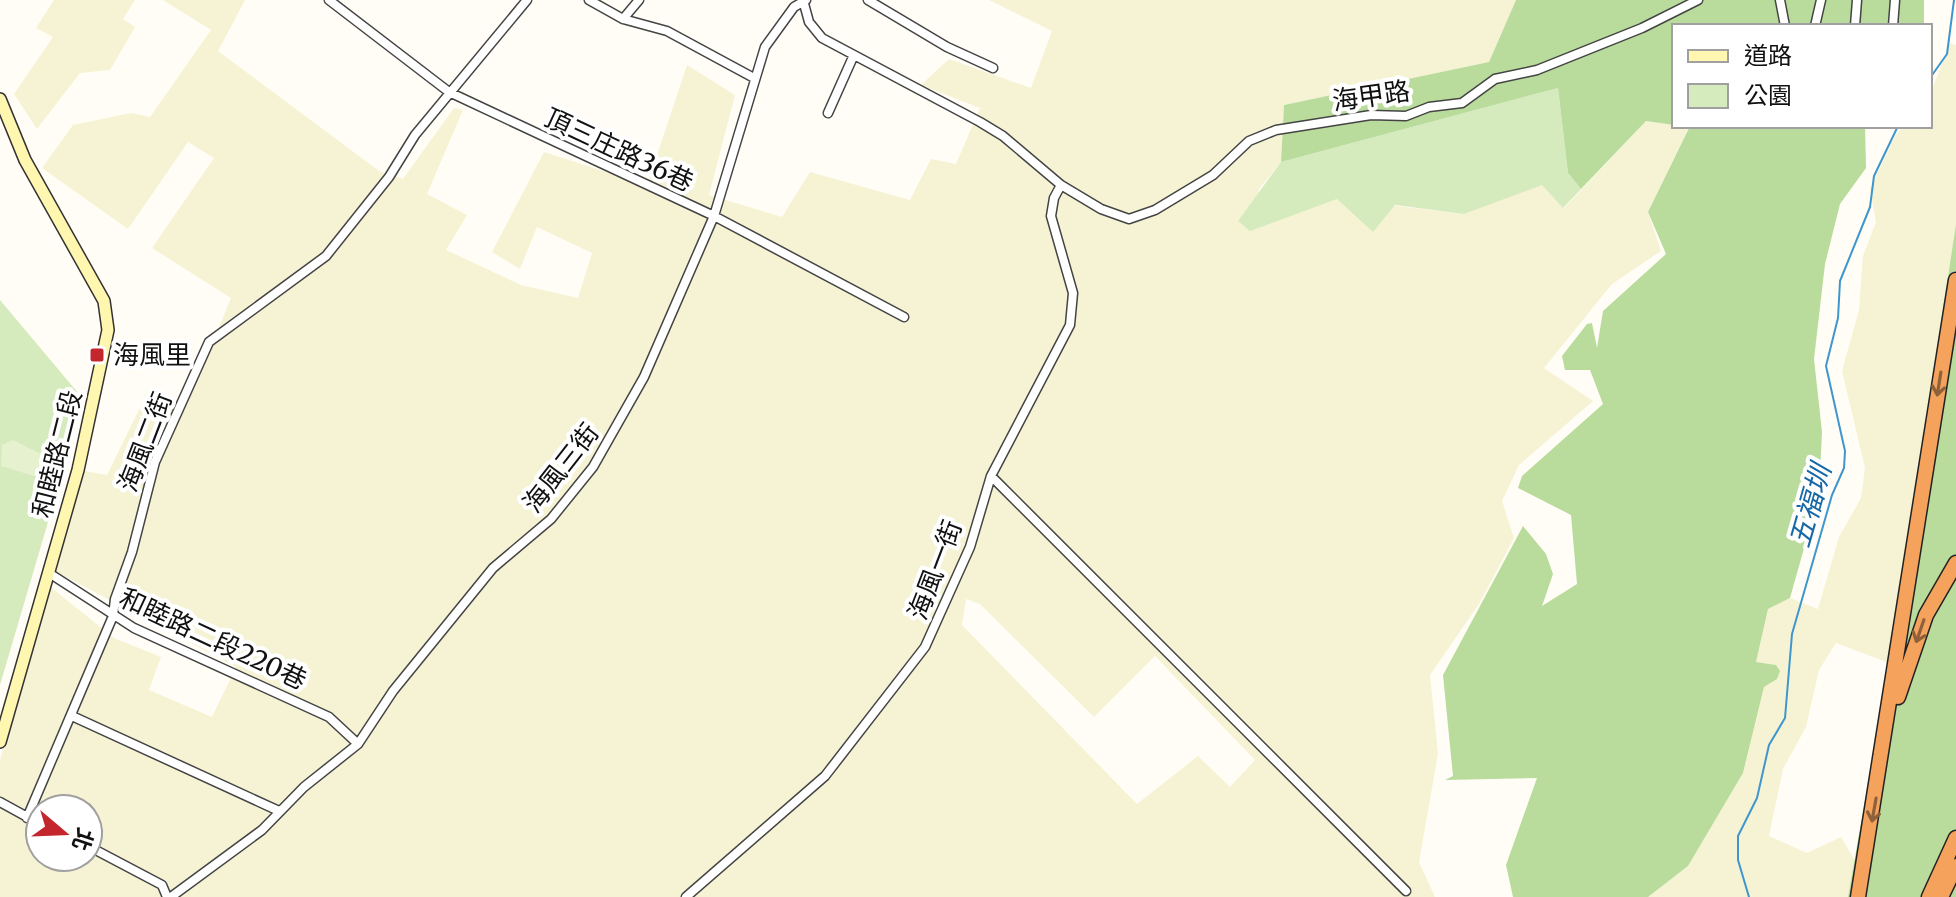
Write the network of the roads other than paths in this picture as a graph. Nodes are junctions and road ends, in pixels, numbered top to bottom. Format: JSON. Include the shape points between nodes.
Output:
{"nodes":[{"id":1,"x":329,"y":0,"type":"edge"},
{"id":2,"x":527,"y":0,"type":"edge"},
{"id":3,"x":589,"y":0,"type":"edge"},
{"id":4,"x":639,"y":0,"type":"edge"},
{"id":5,"x":868,"y":0,"type":"edge"},
{"id":6,"x":1698,"y":0,"type":"edge"},
{"id":7,"x":1780,"y":0,"type":"edge"},
{"id":8,"x":1821,"y":0,"type":"edge"},
{"id":9,"x":1857,"y":0,"type":"edge"},
{"id":10,"x":1895,"y":0,"type":"edge"},
{"id":11,"x":804,"y":1,"type":"edge"},
{"id":12,"x":623,"y":19,"type":"junction"},
{"id":13,"x":1785,"y":24,"type":"edge"},
{"id":14,"x":1815,"y":24,"type":"edge"},
{"id":15,"x":1855,"y":24,"type":"edge"},
{"id":16,"x":1893,"y":24,"type":"edge"},
{"id":17,"x":853,"y":57,"type":"junction"},
{"id":18,"x":993,"y":68,"type":"dead end"},
{"id":19,"x":754,"y":78,"type":"junction"},
{"id":20,"x":449,"y":92,"type":"junction"},
{"id":21,"x":0,"y":99,"type":"edge"},
{"id":22,"x":828,"y":113,"type":"dead end"},
{"id":23,"x":1061,"y":185,"type":"junction"},
{"id":24,"x":714,"y":216,"type":"junction"},
{"id":25,"x":1956,"y":280,"type":"edge"},
{"id":26,"x":904,"y":317,"type":"dead end"},
{"id":27,"x":991,"y":476,"type":"junction"},
{"id":28,"x":1956,"y":563,"type":"edge"},
{"id":29,"x":49,"y":573,"type":"junction"},
{"id":30,"x":113,"y":616,"type":"junction"},
{"id":31,"x":72,"y":716,"type":"junction"},
{"id":32,"x":1887,"y":733,"type":"junction"},
{"id":33,"x":0,"y":742,"type":"edge"},
{"id":34,"x":358,"y":744,"type":"junction"},
{"id":35,"x":38,"y":793,"type":"edge"},
{"id":36,"x":0,"y":802,"type":"edge"},
{"id":37,"x":279,"y":811,"type":"junction"},
{"id":38,"x":24,"y":816,"type":"edge"},
{"id":39,"x":1956,"y":838,"type":"edge"},
{"id":40,"x":104,"y":854,"type":"edge"},
{"id":41,"x":1956,"y":866,"type":"edge"},
{"id":42,"x":1406,"y":891,"type":"dead end"},
{"id":43,"x":169,"y":897,"type":"edge"},
{"id":44,"x":686,"y":897,"type":"edge"},
{"id":45,"x":1858,"y":897,"type":"edge"},
{"id":46,"x":1929,"y":897,"type":"edge"},
{"id":47,"x":1941,"y":897,"type":"edge"}],
"edges":[{"from":1,"to":20,"type":"street","name":"頂三庄路36巷"},
{"from":2,"to":20,"type":"street","name":"海風二街"},
{"from":3,"to":12,"type":"street"},
{"from":4,"to":12,"type":"street"},
{"from":5,"to":18,"type":"street"},
{"from":6,"to":23,"type":"street","name":"海甲路","via":[[1561,61],[1495,79],[1462,103],[1406,116],[1371,115],[1276,130],[1249,141],[1213,175],[1155,210],[1129,219]]},
{"from":7,"to":13,"type":"street"},
{"from":8,"to":14,"type":"street"},
{"from":9,"to":15,"type":"street"},
{"from":10,"to":16,"type":"street"},
{"from":11,"to":17,"type":"street","via":[[809,22],[822,38]]},
{"from":11,"to":19,"type":"street","name":"海風三街","via":[[771,37]]},
{"from":12,"to":19,"type":"street","via":[[667,31]]},
{"from":17,"to":22,"type":"street"},
{"from":17,"to":23,"type":"street","via":[[1003,136]]},
{"from":19,"to":24,"type":"street","name":"海風三街"},
{"from":20,"to":24,"type":"street","name":"頂三庄路36巷"},
{"from":20,"to":30,"type":"street","name":"海風二街","via":[[326,256],[209,342],[155,462]]},
{"from":21,"to":29,"type":"street","name":"和睦路二段","via":[[25,160],[104,301],[108,330]]},
{"from":23,"to":27,"type":"street","name":"海風一街","via":[[1051,216],[1073,293],[1070,325]]},
{"from":24,"to":26,"type":"street","name":"頂三庄路36巷"},
{"from":24,"to":34,"type":"street","name":"海風三街","via":[[656,352],[593,467],[551,519],[493,568],[393,691]]},
{"from":25,"to":32,"type":"highway","one_way":true},
{"from":27,"to":42,"type":"street"},
{"from":27,"to":44,"type":"street","name":"海風一街","via":[[970,547],[925,647],[825,776]]},
{"from":28,"to":32,"type":"highway","one_way":true,"via":[[1926,615]]},
{"from":29,"to":30,"type":"street","name":"和睦路二段220巷"},
{"from":29,"to":33,"type":"street","name":"和睦路二段"},
{"from":30,"to":31,"type":"street","name":"海風二街"},
{"from":30,"to":34,"type":"street","name":"和睦路二段220巷","via":[[329,717]]},
{"from":31,"to":35,"type":"street","name":"海風二街"},
{"from":31,"to":37,"type":"street"},
{"from":32,"to":45,"type":"highway","one_way":true},
{"from":34,"to":37,"type":"street","name":"海風三街"},
{"from":36,"to":38,"type":"street"},
{"from":37,"to":43,"type":"street","name":"海風三街","via":[[262,830]]},
{"from":39,"to":46,"type":"highway"},
{"from":40,"to":43,"type":"street","via":[[162,885]]},
{"from":41,"to":47,"type":"highway"}]}
